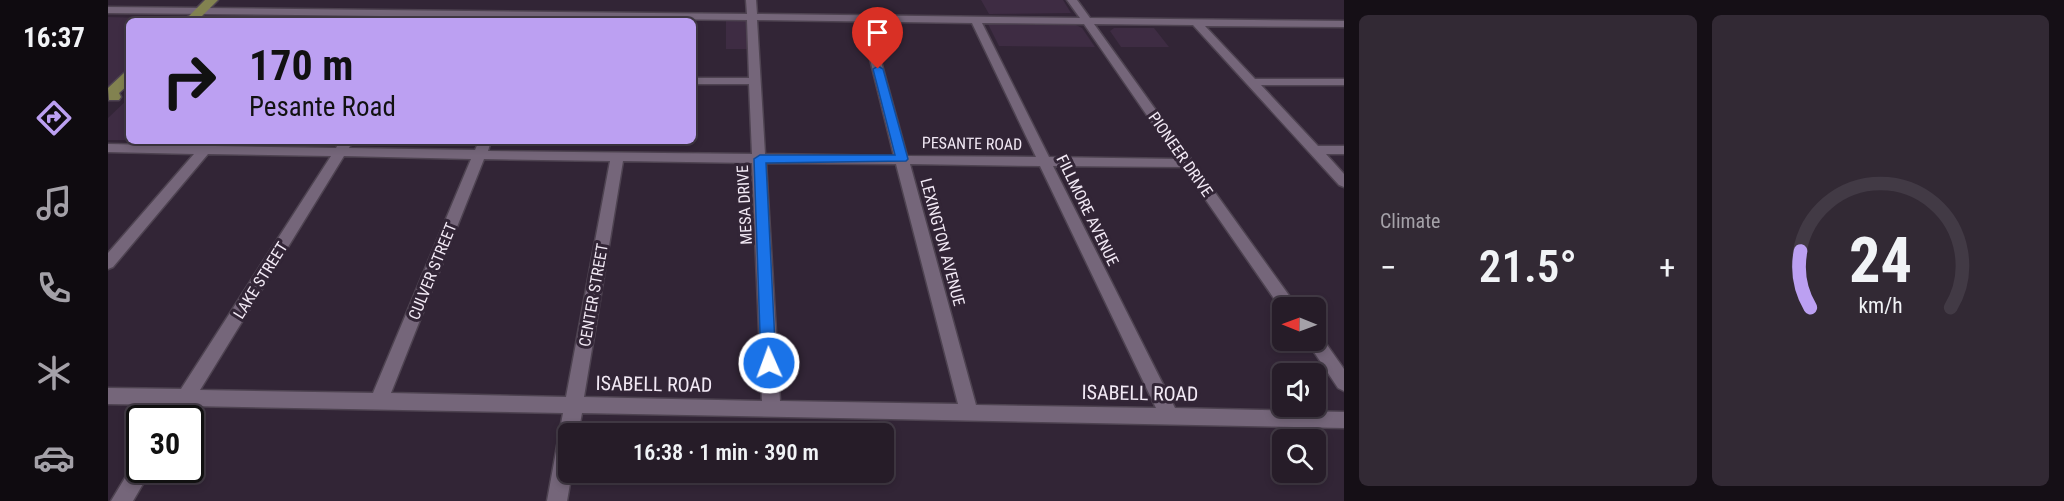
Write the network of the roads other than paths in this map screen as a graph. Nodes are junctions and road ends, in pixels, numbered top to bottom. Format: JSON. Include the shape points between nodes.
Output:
{"nodes":[{"id":1,"x":225,"y":0,"type":"edge"},
{"id":2,"x":751,"y":0,"type":"edge"},
{"id":3,"x":1072,"y":0,"type":"edge"},
{"id":4,"x":108,"y":10,"type":"edge"},
{"id":5,"x":207,"y":11,"type":"edge"},
{"id":6,"x":320,"y":12,"type":"junction"},
{"id":7,"x":426,"y":17,"type":"edge"},
{"id":8,"x":750,"y":17,"type":"junction"},
{"id":9,"x":315,"y":18,"type":"edge"},
{"id":10,"x":535,"y":18,"type":"edge"},
{"id":11,"x":975,"y":19,"type":"junction"},
{"id":12,"x":1087,"y":20,"type":"junction"},
{"id":13,"x":1196,"y":22,"type":"junction"},
{"id":14,"x":1344,"y":24,"type":"edge"},
{"id":15,"x":872,"y":46,"type":"dead end"},
{"id":16,"x":126,"y":79,"type":"edge"},
{"id":17,"x":696,"y":81,"type":"edge"},
{"id":18,"x":754,"y":81,"type":"junction"},
{"id":19,"x":1251,"y":82,"type":"junction"},
{"id":20,"x":1344,"y":82,"type":"edge"},
{"id":21,"x":126,"y":92,"type":"edge"},
{"id":22,"x":111,"y":100,"type":"edge"},
{"id":23,"x":208,"y":145,"type":"edge"},
{"id":24,"x":344,"y":146,"type":"edge"},
{"id":25,"x":108,"y":148,"type":"edge"},
{"id":26,"x":482,"y":148,"type":"edge"},
{"id":27,"x":1314,"y":150,"type":"junction"},
{"id":28,"x":1344,"y":150,"type":"edge"},
{"id":29,"x":617,"y":157,"type":"junction"},
{"id":30,"x":760,"y":159,"type":"junction"},
{"id":31,"x":902,"y":159,"type":"junction"},
{"id":32,"x":1044,"y":161,"type":"junction"},
{"id":33,"x":1188,"y":163,"type":"junction"},
{"id":34,"x":1344,"y":182,"type":"edge"},
{"id":35,"x":108,"y":263,"type":"edge"},
{"id":36,"x":1282,"y":297,"type":"edge"},
{"id":37,"x":1322,"y":351,"type":"edge"},
{"id":38,"x":1344,"y":383,"type":"edge"},
{"id":39,"x":108,"y":396,"type":"edge"},
{"id":40,"x":186,"y":398,"type":"junction"},
{"id":41,"x":379,"y":401,"type":"junction"},
{"id":42,"x":181,"y":405,"type":"edge"},
{"id":43,"x":574,"y":405,"type":"junction"},
{"id":44,"x":771,"y":409,"type":"junction"},
{"id":45,"x":969,"y":413,"type":"junction"},
{"id":46,"x":1169,"y":416,"type":"junction"},
{"id":47,"x":1344,"y":420,"type":"edge"},
{"id":48,"x":571,"y":423,"type":"edge"},
{"id":49,"x":133,"y":483,"type":"edge"},
{"id":50,"x":560,"y":483,"type":"edge"},
{"id":51,"x":121,"y":501,"type":"edge"},
{"id":52,"x":557,"y":501,"type":"edge"}],
"edges":[{"from":1,"to":5,"type":"main road"},
{"from":2,"to":8,"type":"street","name":"MESA DRIVE"},
{"from":3,"to":12,"type":"street","name":"PIONEER DRIVE"},
{"from":4,"to":5,"type":"street"},
{"from":5,"to":6,"type":"street"},
{"from":6,"to":7,"type":"street"},
{"from":6,"to":9,"type":"street"},
{"from":7,"to":10,"type":"street"},
{"from":8,"to":10,"type":"street"},
{"from":8,"to":11,"type":"street"},
{"from":8,"to":18,"type":"street","name":"MESA DRIVE"},
{"from":11,"to":12,"type":"street"},
{"from":11,"to":32,"type":"street","name":"FILLMORE AVENUE"},
{"from":12,"to":13,"type":"street"},
{"from":12,"to":33,"type":"street","name":"PIONEER DRIVE"},
{"from":13,"to":14,"type":"street"},
{"from":13,"to":19,"type":"street"},
{"from":15,"to":31,"type":"street","name":"LEXINGTON AVENUE"},
{"from":16,"to":22,"type":"main road","via":[[112,92]]},
{"from":17,"to":18,"type":"street"},
{"from":18,"to":30,"type":"street","name":"MESA DRIVE"},
{"from":19,"to":20,"type":"street"},
{"from":19,"to":27,"type":"street"},
{"from":21,"to":22,"type":"main road"},
{"from":23,"to":24,"type":"street","name":"PESANTE ROAD"},
{"from":23,"to":25,"type":"street","name":"PESANTE ROAD"},
{"from":23,"to":35,"type":"street"},
{"from":24,"to":26,"type":"street","name":"PESANTE ROAD"},
{"from":24,"to":40,"type":"street","name":"LAKE STREET"},
{"from":26,"to":29,"type":"street","name":"PESANTE ROAD"},
{"from":26,"to":41,"type":"street","name":"CULVER STREET"},
{"from":27,"to":28,"type":"street"},
{"from":27,"to":34,"type":"street"},
{"from":29,"to":30,"type":"street","name":"PESANTE ROAD"},
{"from":29,"to":43,"type":"street","name":"CENTER STREET"},
{"from":30,"to":31,"type":"street","name":"PESANTE ROAD"},
{"from":30,"to":44,"type":"street","name":"MESA DRIVE"},
{"from":31,"to":32,"type":"street","name":"PESANTE ROAD"},
{"from":31,"to":45,"type":"street","name":"LEXINGTON AVENUE"},
{"from":32,"to":33,"type":"street","name":"PESANTE ROAD"},
{"from":32,"to":46,"type":"street","name":"FILLMORE AVENUE"},
{"from":33,"to":36,"type":"street","name":"PIONEER DRIVE"},
{"from":37,"to":38,"type":"street"},
{"from":39,"to":40,"type":"street","name":"ISABELL ROAD"},
{"from":40,"to":41,"type":"street","name":"ISABELL ROAD"},
{"from":40,"to":42,"type":"street","name":"LAKE STREET"},
{"from":41,"to":43,"type":"street","name":"ISABELL ROAD"},
{"from":43,"to":44,"type":"street","name":"ISABELL ROAD"},
{"from":43,"to":48,"type":"street","name":"CENTER STREET"},
{"from":44,"to":45,"type":"street","name":"ISABELL ROAD"},
{"from":45,"to":46,"type":"street","name":"ISABELL ROAD"},
{"from":46,"to":47,"type":"street","name":"ISABELL ROAD"},
{"from":49,"to":51,"type":"street"},
{"from":50,"to":52,"type":"street","name":"CENTER STREET"}]}
